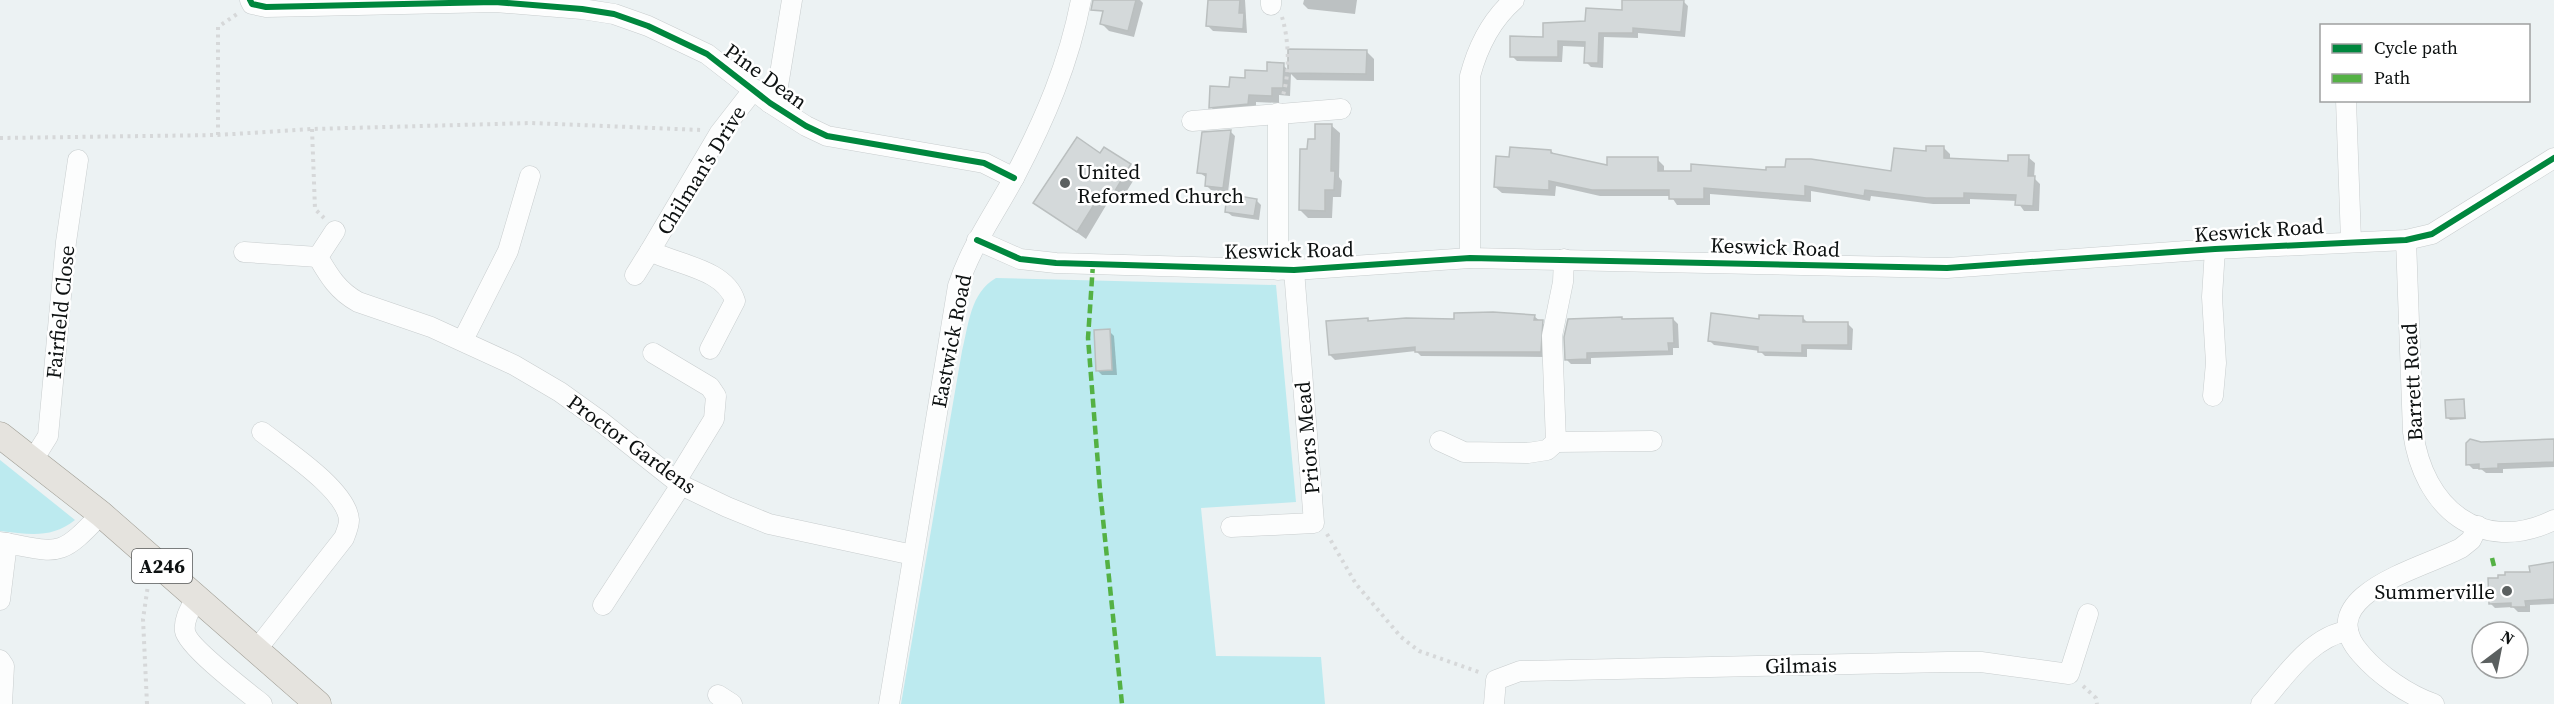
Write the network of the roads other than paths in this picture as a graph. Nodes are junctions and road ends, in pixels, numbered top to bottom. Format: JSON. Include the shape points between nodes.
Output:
{"nodes":[{"id":1,"x":792,"y":0,"type":"edge"},
{"id":2,"x":1081,"y":0,"type":"edge"},
{"id":3,"x":1514,"y":0,"type":"edge"},
{"id":4,"x":251,"y":2,"type":"edge"},
{"id":5,"x":754,"y":89,"type":"junction"},
{"id":6,"x":2346,"y":102,"type":"edge"},
{"id":7,"x":770,"y":103,"type":"junction"},
{"id":8,"x":1341,"y":109,"type":"dead end"},
{"id":9,"x":1278,"y":114,"type":"junction"},
{"id":10,"x":1192,"y":121,"type":"dead end"},
{"id":11,"x":2554,"y":158,"type":"edge"},
{"id":12,"x":78,"y":160,"type":"dead end"},
{"id":13,"x":530,"y":176,"type":"dead end"},
{"id":14,"x":1014,"y":178,"type":"junction"},
{"id":15,"x":336,"y":231,"type":"road end"},
{"id":16,"x":977,"y":240,"type":"junction"},
{"id":17,"x":2406,"y":240,"type":"junction"},
{"id":18,"x":2351,"y":241,"type":"junction"},
{"id":19,"x":2215,"y":249,"type":"junction"},
{"id":20,"x":650,"y":251,"type":"junction"},
{"id":21,"x":244,"y":252,"type":"dead end"},
{"id":22,"x":318,"y":257,"type":"junction"},
{"id":23,"x":1470,"y":258,"type":"junction"},
{"id":24,"x":1564,"y":259,"type":"junction"},
{"id":25,"x":1286,"y":270,"type":"junction"},
{"id":26,"x":635,"y":276,"type":"dead end"},
{"id":27,"x":463,"y":340,"type":"junction"},
{"id":28,"x":710,"y":349,"type":"dead end"},
{"id":29,"x":653,"y":353,"type":"dead end"},
{"id":30,"x":2213,"y":396,"type":"dead end"},
{"id":31,"x":262,"y":432,"type":"dead end"},
{"id":32,"x":0,"y":435,"type":"edge"},
{"id":33,"x":1440,"y":441,"type":"dead end"},
{"id":34,"x":1652,"y":441,"type":"dead end"},
{"id":35,"x":1556,"y":442,"type":"junction"},
{"id":36,"x":33,"y":460,"type":"junction"},
{"id":37,"x":678,"y":483,"type":"junction"},
{"id":38,"x":101,"y":514,"type":"junction"},
{"id":39,"x":2554,"y":520,"type":"edge"},
{"id":40,"x":2478,"y":526,"type":"junction"},
{"id":41,"x":1232,"y":527,"type":"dead end"},
{"id":42,"x":3,"y":543,"type":"edge"},
{"id":43,"x":913,"y":555,"type":"junction"},
{"id":44,"x":197,"y":596,"type":"junction"},
{"id":45,"x":0,"y":600,"type":"edge"},
{"id":46,"x":603,"y":605,"type":"dead end"},
{"id":47,"x":2088,"y":614,"type":"dead end"},
{"id":48,"x":2348,"y":631,"type":"junction"},
{"id":49,"x":257,"y":649,"type":"junction"},
{"id":50,"x":0,"y":660,"type":"edge"},
{"id":51,"x":2,"y":704,"type":"edge"},
{"id":52,"x":262,"y":704,"type":"edge"},
{"id":53,"x":318,"y":704,"type":"edge"},
{"id":54,"x":889,"y":704,"type":"edge"},
{"id":55,"x":1494,"y":704,"type":"edge"},
{"id":56,"x":2261,"y":704,"type":"edge"},
{"id":57,"x":2434,"y":704,"type":"edge"}],
"edges":[{"from":1,"to":7,"type":"street","via":[[778,86]]},
{"from":2,"to":14,"type":"street","name":"Eastwick Road","via":[[1072,44],[1051,102]]},
{"from":3,"to":23,"type":"street","via":[[1487,33],[1475,55],[1470,76]]},
{"from":4,"to":5,"type":"street","name":"Pine Dean","via":[[266,8],[495,2],[592,10],[648,26],[707,54]]},
{"from":5,"to":7,"type":"street","name":"Pine Dean"},
{"from":5,"to":20,"type":"street","name":"Chilman's Drive","via":[[719,134]]},
{"from":6,"to":18,"type":"street"},
{"from":7,"to":14,"type":"street","name":"Pine Dean","via":[[827,136],[984,163]]},
{"from":8,"to":9,"type":"street"},
{"from":9,"to":10,"type":"street"},
{"from":9,"to":25,"type":"street","name":"Priors Mead"},
{"from":11,"to":17,"type":"street","name":"Keswick Road","via":[[2432,234]]},
{"from":12,"to":36,"type":"street","name":"Fairfield Close","via":[[66,242],[48,436]]},
{"from":13,"to":27,"type":"street","via":[[508,251]]},
{"from":14,"to":16,"type":"street","name":"Eastwick Road"},
{"from":15,"to":22,"type":"street"},
{"from":16,"to":25,"type":"street","name":"Keswick Road","via":[[1020,259],[1056,263]]},
{"from":16,"to":43,"type":"street","name":"Eastwick Road","via":[[958,286]]},
{"from":17,"to":18,"type":"street","name":"Keswick Road"},
{"from":17,"to":40,"type":"street","name":"Barrett Road","via":[[2416,454],[2433,493],[2446,508]]},
{"from":18,"to":19,"type":"street","name":"Keswick Road"},
{"from":19,"to":24,"type":"street","name":"Keswick Road","via":[[1947,268]]},
{"from":19,"to":30,"type":"street"},
{"from":20,"to":26,"type":"street","name":"Chilman's Drive"},
{"from":20,"to":28,"type":"street","name":"Chilman's Drive","via":[[721,279],[731,289],[735,301]]},
{"from":21,"to":22,"type":"street"},
{"from":22,"to":27,"type":"street","name":"Proctor Gardens","via":[[343,294]]},
{"from":23,"to":24,"type":"street","name":"Keswick Road"},
{"from":23,"to":25,"type":"street","name":"Keswick Road"},
{"from":24,"to":35,"type":"street","via":[[1552,336]]},
{"from":25,"to":41,"type":"street","name":"Priors Mead","via":[[1314,523]]},
{"from":27,"to":37,"type":"street","name":"Proctor Gardens","via":[[560,392]]},
{"from":29,"to":37,"type":"street","via":[[710,387],[716,396],[714,419]]},
{"from":31,"to":49,"type":"street","via":[[319,477],[346,507],[349,522],[344,538]]},
{"from":32,"to":36,"type":"main road","number":"A246"},
{"from":33,"to":35,"type":"street","via":[[1464,452],[1528,453],[1547,450]]},
{"from":34,"to":35,"type":"street"},
{"from":36,"to":38,"type":"main road","number":"A246"},
{"from":37,"to":43,"type":"street","name":"Proctor Gardens","via":[[769,524]]},
{"from":37,"to":46,"type":"street"},
{"from":38,"to":42,"type":"street","via":[[78,538],[58,550]]},
{"from":38,"to":44,"type":"main road","number":"A246"},
{"from":39,"to":40,"type":"street","name":"Barrett Road","via":[[2516,532]]},
{"from":40,"to":48,"type":"street","via":[[2471,540],[2461,548],[2396,576],[2368,593],[2349,614]]},
{"from":42,"to":45,"type":"street"},
{"from":43,"to":54,"type":"street","name":"Eastwick Road"},
{"from":44,"to":49,"type":"main road","number":"A246"},
{"from":44,"to":52,"type":"street","via":[[186,618],[185,632],[193,645]]},
{"from":47,"to":55,"type":"street","name":"Gilmais","via":[[2069,674],[1981,662],[1520,670],[1496,680]]},
{"from":48,"to":56,"type":"street","via":[[2326,637]]},
{"from":48,"to":57,"type":"street","via":[[2352,643],[2372,666]]},
{"from":49,"to":53,"type":"main road","number":"A246"},
{"from":50,"to":51,"type":"street","via":[[4,666]]}]}
